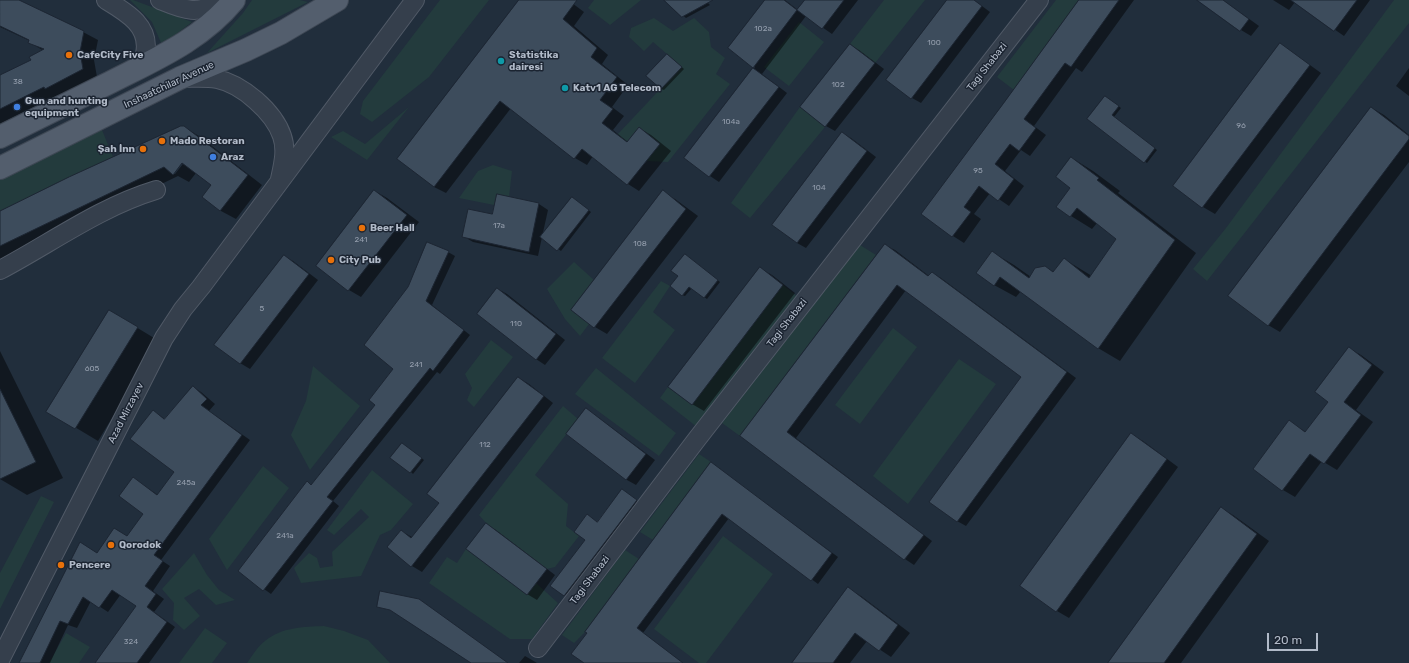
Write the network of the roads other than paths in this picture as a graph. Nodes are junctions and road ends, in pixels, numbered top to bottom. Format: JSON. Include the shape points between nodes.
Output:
{"nodes":[{"id":1,"x":106,"y":0,"type":"edge"},
{"id":2,"x":160,"y":0,"type":"edge"},
{"id":3,"x":219,"y":0,"type":"edge"},
{"id":4,"x":234,"y":0,"type":"edge"},
{"id":5,"x":338,"y":0,"type":"edge"},
{"id":6,"x":415,"y":0,"type":"edge"},
{"id":7,"x":1039,"y":0,"type":"edge"},
{"id":8,"x":138,"y":68,"type":"junction"},
{"id":9,"x":180,"y":78,"type":"junction"},
{"id":10,"x":0,"y":137,"type":"edge"},
{"id":11,"x":0,"y":168,"type":"edge"},
{"id":12,"x":278,"y":183,"type":"junction"},
{"id":13,"x":156,"y":190,"type":"dead end"},
{"id":14,"x":0,"y":270,"type":"edge"},
{"id":15,"x":538,"y":648,"type":"dead end"},
{"id":16,"x":0,"y":660,"type":"edge"}],
"edges":[{"from":1,"to":8,"type":"street","via":[[128,13],[139,24],[146,48],[145,56]]},
{"from":2,"to":3,"type":"street","via":[[186,10],[200,10]]},
{"from":4,"to":8,"type":"main road","via":[[203,30],[171,52]]},
{"from":5,"to":9,"type":"main road","name":"Inshaatchilar Avenue","via":[[246,50]]},
{"from":6,"to":12,"type":"street","name":"Azad Mirzayev"},
{"from":7,"to":15,"type":"street","name":"Tagi Shabazi","via":[[697,439]]},
{"from":8,"to":10,"type":"main road"},
{"from":9,"to":11,"type":"main road","name":"Inshaatchilar Avenue"},
{"from":9,"to":12,"type":"street","via":[[206,78],[234,85],[265,109],[275,121],[282,137],[283,166]]},
{"from":12,"to":16,"type":"street","name":"Azad Mirzayev","via":[[164,338]]},
{"from":13,"to":14,"type":"street","via":[[135,196],[96,216]]}]}
